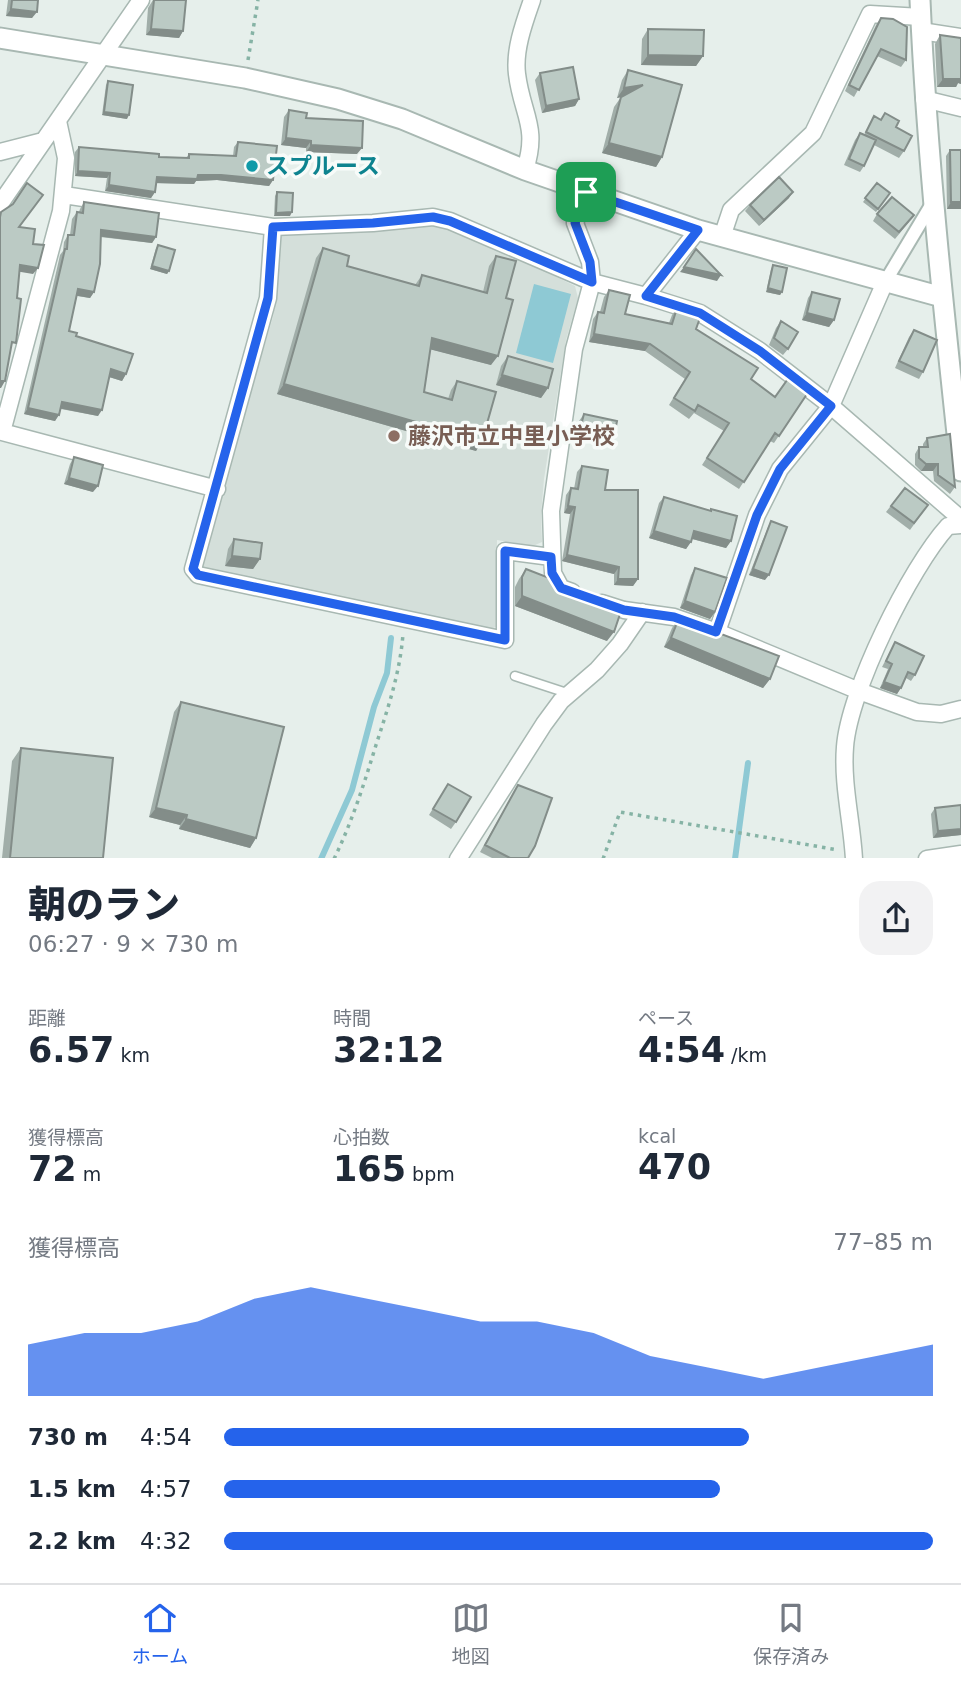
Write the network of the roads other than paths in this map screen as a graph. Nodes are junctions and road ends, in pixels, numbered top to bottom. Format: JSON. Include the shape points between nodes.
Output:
{"nodes":[{"id":1,"x":141,"y":0,"type":"edge"},
{"id":2,"x":532,"y":0,"type":"edge"},
{"id":3,"x":920,"y":16,"type":"edge"},
{"id":4,"x":961,"y":37,"type":"edge"},
{"id":5,"x":0,"y":38,"type":"edge"},
{"id":6,"x":102,"y":56,"type":"junction"},
{"id":7,"x":924,"y":99,"type":"junction"},
{"id":8,"x":961,"y":108,"type":"edge"},
{"id":9,"x":58,"y":121,"type":"junction"},
{"id":10,"x":43,"y":141,"type":"junction"},
{"id":11,"x":0,"y":152,"type":"edge"},
{"id":12,"x":526,"y":170,"type":"junction"},
{"id":13,"x":586,"y":192,"type":"junction"},
{"id":14,"x":64,"y":195,"type":"junction"},
{"id":15,"x":933,"y":201,"type":"junction"},
{"id":16,"x":0,"y":204,"type":"edge"},
{"id":17,"x":273,"y":227,"type":"junction"},
{"id":18,"x":698,"y":230,"type":"junction"},
{"id":19,"x":722,"y":237,"type":"junction"},
{"id":20,"x":592,"y":282,"type":"junction"},
{"id":21,"x":885,"y":282,"type":"junction"},
{"id":22,"x":646,"y":296,"type":"junction"},
{"id":23,"x":942,"y":298,"type":"junction"},
{"id":24,"x":831,"y":406,"type":"junction"},
{"id":25,"x":4,"y":410,"type":"edge"},
{"id":26,"x":961,"y":471,"type":"edge"},
{"id":27,"x":217,"y":489,"type":"junction"},
{"id":28,"x":961,"y":519,"type":"edge"},
{"id":29,"x":961,"y":525,"type":"edge"},
{"id":30,"x":551,"y":557,"type":"junction"},
{"id":31,"x":642,"y":612,"type":"junction"},
{"id":32,"x":716,"y":632,"type":"junction"},
{"id":33,"x":515,"y":676,"type":"dead end"},
{"id":34,"x":859,"y":691,"type":"junction"},
{"id":35,"x":570,"y":694,"type":"junction"},
{"id":36,"x":961,"y":709,"type":"edge"},
{"id":37,"x":961,"y":854,"type":"edge"},
{"id":38,"x":854,"y":855,"type":"edge"},
{"id":39,"x":459,"y":858,"type":"edge"},
{"id":40,"x":934,"y":858,"type":"edge"}],
"edges":[{"from":1,"to":6,"type":"street"},
{"from":2,"to":12,"type":"street","via":[[517,65],[532,139]]},
{"from":3,"to":4,"type":"street"},
{"from":3,"to":7,"type":"street"},
{"from":3,"to":19,"type":"street","via":[[870,14],[813,133],[731,210]]},
{"from":5,"to":6,"type":"street"},
{"from":6,"to":9,"type":"street"},
{"from":6,"to":12,"type":"street","via":[[301,89],[373,109]]},
{"from":7,"to":8,"type":"street"},
{"from":7,"to":15,"type":"street"},
{"from":9,"to":10,"type":"street"},
{"from":9,"to":14,"type":"street","via":[[66,158]]},
{"from":10,"to":11,"type":"street"},
{"from":10,"to":16,"type":"street"},
{"from":12,"to":13,"type":"street"},
{"from":13,"to":18,"type":"street"},
{"from":13,"to":20,"type":"street","via":[[575,223],[590,262]]},
{"from":14,"to":17,"type":"street"},
{"from":14,"to":25,"type":"street"},
{"from":15,"to":21,"type":"street"},
{"from":15,"to":23,"type":"street"},
{"from":17,"to":20,"type":"street","via":[[433,217]]},
{"from":17,"to":27,"type":"street","via":[[268,298]]},
{"from":18,"to":19,"type":"street"},
{"from":18,"to":22,"type":"street"},
{"from":19,"to":21,"type":"street"},
{"from":20,"to":22,"type":"street"},
{"from":20,"to":30,"type":"street","via":[[574,349],[551,511]]},
{"from":21,"to":23,"type":"street"},
{"from":21,"to":24,"type":"street"},
{"from":22,"to":24,"type":"street","via":[[700,313],[760,351]]},
{"from":23,"to":26,"type":"street"},
{"from":24,"to":28,"type":"street"},
{"from":24,"to":32,"type":"street","via":[[780,469],[757,515]]},
{"from":25,"to":27,"type":"street","via":[[2,432]]},
{"from":27,"to":30,"type":"street","via":[[193,569],[198,575],[404,620],[505,640],[505,551]]},
{"from":29,"to":34,"type":"street","via":[[948,526],[924,558]]},
{"from":30,"to":31,"type":"street","via":[[552,573],[561,588]]},
{"from":31,"to":32,"type":"street","via":[[674,617]]},
{"from":31,"to":35,"type":"street","via":[[621,644]]},
{"from":32,"to":34,"type":"street"},
{"from":33,"to":35,"type":"lane"},
{"from":34,"to":36,"type":"street","via":[[917,712],[941,714]]},
{"from":34,"to":38,"type":"street","via":[[848,721],[845,750]]},
{"from":35,"to":39,"type":"street","via":[[544,724]]},
{"from":37,"to":40,"type":"street"}]}
